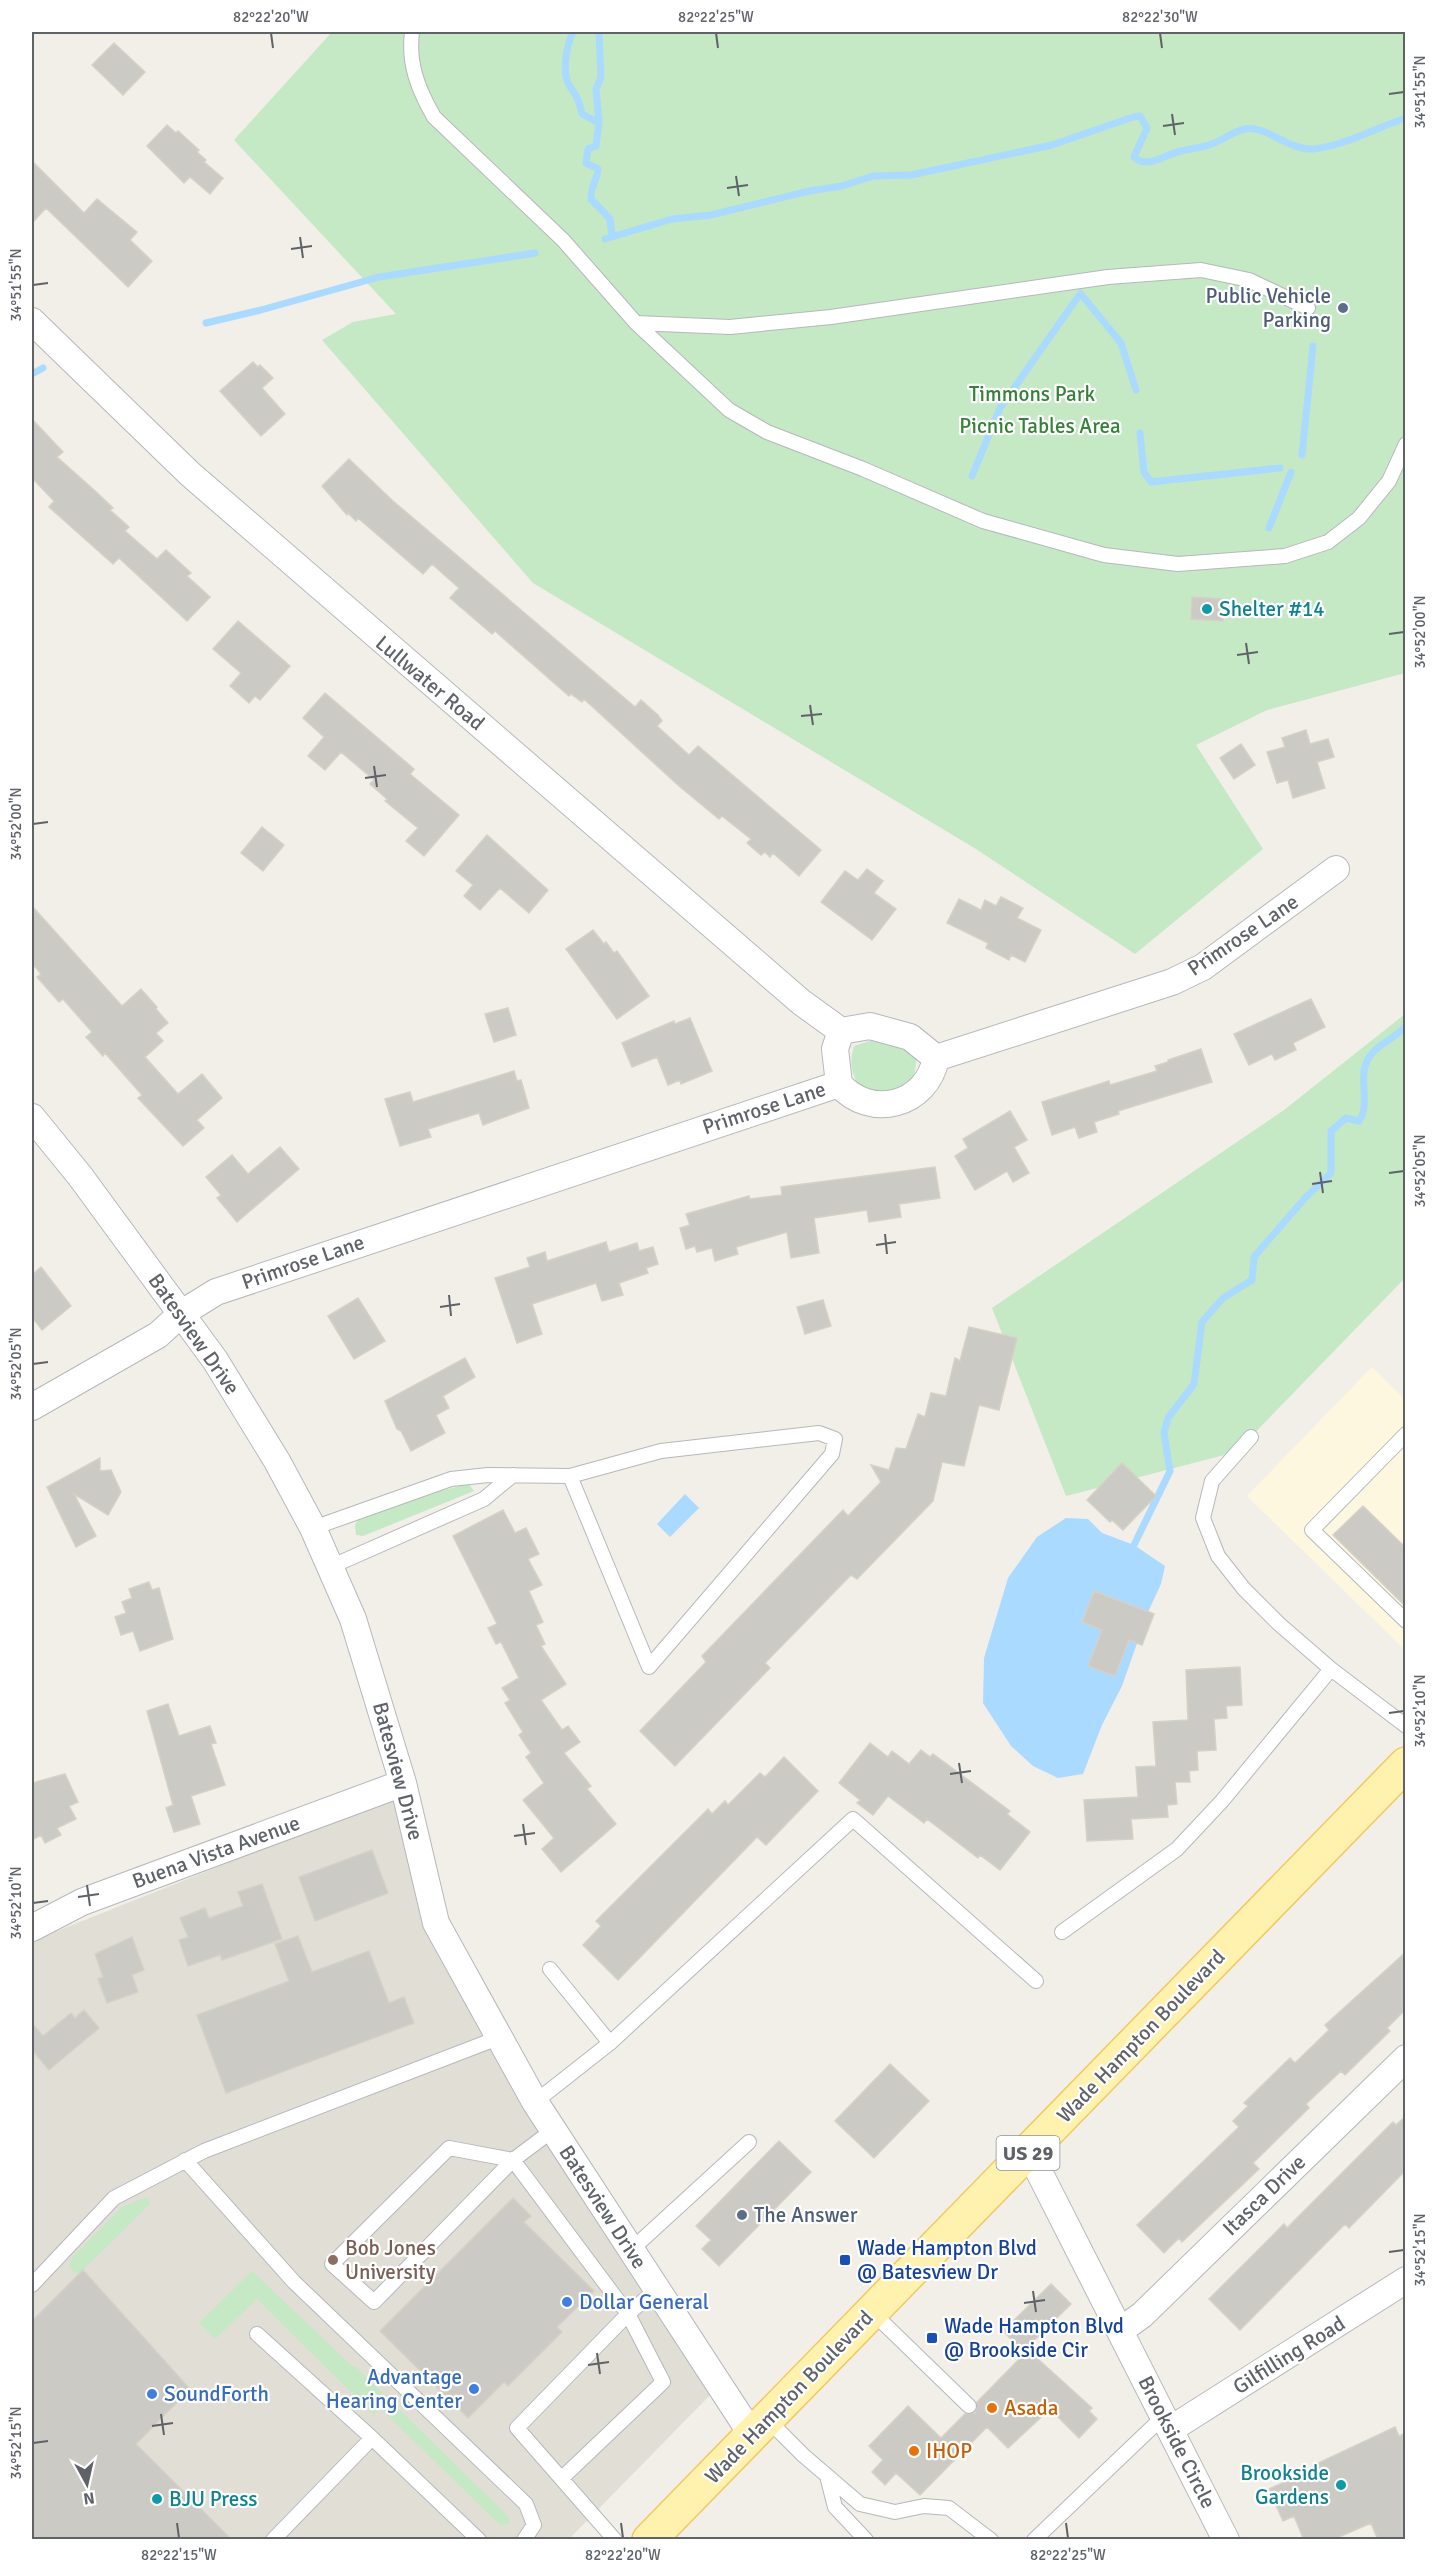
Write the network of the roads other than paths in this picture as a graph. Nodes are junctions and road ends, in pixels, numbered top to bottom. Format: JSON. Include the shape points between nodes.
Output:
{"nodes":[{"id":1,"x":412,"y":32,"type":"edge"},
{"id":2,"x":1308,"y":308,"type":"dead end"},
{"id":3,"x":32,"y":321,"type":"edge"},
{"id":4,"x":636,"y":323,"type":"junction"},
{"id":5,"x":1406,"y":444,"type":"edge"},
{"id":6,"x":1336,"y":869,"type":"dead end"},
{"id":7,"x":841,"y":1031,"type":"junction"},
{"id":8,"x":936,"y":1058,"type":"junction"},
{"id":9,"x":839,"y":1084,"type":"junction"},
{"id":10,"x":32,"y":1117,"type":"edge"},
{"id":11,"x":182,"y":1313,"type":"junction"},
{"id":12,"x":32,"y":1407,"type":"edge"},
{"id":13,"x":1406,"y":1434,"type":"edge"},
{"id":14,"x":1251,"y":1437,"type":"dead end"},
{"id":15,"x":513,"y":1475,"type":"junction"},
{"id":16,"x":570,"y":1476,"type":"junction"},
{"id":17,"x":313,"y":1528,"type":"junction"},
{"id":18,"x":330,"y":1566,"type":"junction"},
{"id":19,"x":1406,"y":1621,"type":"edge"},
{"id":20,"x":1331,"y":1669,"type":"junction"},
{"id":21,"x":1406,"y":1726,"type":"edge"},
{"id":22,"x":1406,"y":1764,"type":"edge"},
{"id":23,"x":403,"y":1783,"type":"junction"},
{"id":24,"x":32,"y":1928,"type":"edge"},
{"id":25,"x":1062,"y":1932,"type":"dead end"},
{"id":26,"x":550,"y":1969,"type":"dead end"},
{"id":27,"x":1036,"y":1981,"type":"dead end"},
{"id":28,"x":498,"y":2038,"type":"junction"},
{"id":29,"x":610,"y":2043,"type":"junction"},
{"id":30,"x":1406,"y":2058,"type":"edge"},
{"id":31,"x":535,"y":2102,"type":"junction"},
{"id":32,"x":553,"y":2130,"type":"junction"},
{"id":33,"x":749,"y":2142,"type":"dead end"},
{"id":34,"x":1029,"y":2152,"type":"junction"},
{"id":35,"x":185,"y":2160,"type":"junction"},
{"id":36,"x":513,"y":2160,"type":"junction"},
{"id":37,"x":631,"y":2250,"type":"junction"},
{"id":38,"x":1406,"y":2280,"type":"edge"},
{"id":39,"x":32,"y":2285,"type":"edge"},
{"id":40,"x":657,"y":2289,"type":"junction"},
{"id":41,"x":872,"y":2312,"type":"junction"},
{"id":42,"x":628,"y":2314,"type":"junction"},
{"id":43,"x":1121,"y":2330,"type":"junction"},
{"id":44,"x":257,"y":2334,"type":"dead end"},
{"id":45,"x":969,"y":2406,"type":"dead end"},
{"id":46,"x":1168,"y":2423,"type":"junction"},
{"id":47,"x":759,"y":2427,"type":"junction"},
{"id":48,"x":372,"y":2438,"type":"junction"},
{"id":49,"x":827,"y":2476,"type":"junction"},
{"id":50,"x":562,"y":2478,"type":"junction"},
{"id":51,"x":273,"y":2540,"type":"edge"},
{"id":52,"x":479,"y":2540,"type":"edge"},
{"id":53,"x":524,"y":2540,"type":"edge"},
{"id":54,"x":615,"y":2540,"type":"edge"},
{"id":55,"x":649,"y":2540,"type":"edge"},
{"id":56,"x":866,"y":2540,"type":"edge"},
{"id":57,"x":991,"y":2540,"type":"edge"},
{"id":58,"x":1034,"y":2540,"type":"edge"},
{"id":59,"x":1226,"y":2540,"type":"edge"}],
"edges":[{"from":1,"to":4,"type":"lane","via":[[414,73],[434,117],[563,240]]},
{"from":2,"to":4,"type":"lane","via":[[1249,280],[1201,270],[1108,277],[831,317],[729,327]]},
{"from":3,"to":7,"type":"street","name":"Lullwater Road","via":[[190,474],[324,592],[801,1002]]},
{"from":4,"to":5,"type":"lane","via":[[729,410],[767,432],[983,521],[1104,555],[1178,564],[1285,556],[1328,542],[1359,518],[1389,480]]},
{"from":6,"to":8,"type":"street","name":"Primrose Lane","via":[[1203,967],[1172,982]]},
{"from":7,"to":8,"type":"street","via":[[870,1026],[910,1037]]},
{"from":7,"to":9,"type":"street","via":[[835,1049]]},
{"from":8,"to":9,"type":"street","name":"Primrose Lane","via":[[922,1087],[901,1101],[868,1105]]},
{"from":9,"to":11,"type":"street","name":"Primrose Lane","via":[[216,1292]]},
{"from":10,"to":11,"type":"street","name":"Batesview Drive"},
{"from":11,"to":12,"type":"street","name":"Primrose Lane","via":[[158,1335]]},
{"from":11,"to":17,"type":"street","name":"Batesview Drive","via":[[271,1450]]},
{"from":13,"to":19,"type":"lane","via":[[1312,1530]]},
{"from":14,"to":20,"type":"lane","via":[[1212,1481],[1203,1518],[1218,1556],[1244,1589]]},
{"from":15,"to":16,"type":"lane"},
{"from":15,"to":17,"type":"lane","via":[[451,1479]]},
{"from":15,"to":18,"type":"lane","via":[[484,1499]]},
{"from":16,"to":16,"type":"lane","via":[[661,1451],[819,1432],[835,1438],[832,1454],[649,1667]]},
{"from":17,"to":18,"type":"street","name":"Batesview Drive"},
{"from":18,"to":23,"type":"street","name":"Batesview Drive","via":[[353,1619]]},
{"from":20,"to":21,"type":"lane"},
{"from":20,"to":25,"type":"lane","via":[[1177,1849]]},
{"from":22,"to":34,"type":"main road","name":"Wade Hampton Boulevard","number":"US 29"},
{"from":23,"to":24,"type":"street","name":"Buena Vista Avenue","via":[[82,1902]]},
{"from":23,"to":28,"type":"street","name":"Batesview Drive","via":[[436,1923]]},
{"from":26,"to":29,"type":"lane"},
{"from":27,"to":29,"type":"lane","via":[[854,1819]]},
{"from":28,"to":31,"type":"street","name":"Batesview Drive"},
{"from":28,"to":35,"type":"lane"},
{"from":29,"to":31,"type":"lane"},
{"from":30,"to":43,"type":"street","name":"Itasca Drive","via":[[1142,2315]]},
{"from":31,"to":32,"type":"street","name":"Batesview Drive"},
{"from":32,"to":36,"type":"lane"},
{"from":32,"to":37,"type":"street","name":"Batesview Drive"},
{"from":33,"to":37,"type":"lane"},
{"from":34,"to":41,"type":"main road","name":"Wade Hampton Boulevard","number":"US 29"},
{"from":34,"to":43,"type":"street","name":"Brookside Circle"},
{"from":35,"to":39,"type":"lane","via":[[114,2198]]},
{"from":35,"to":53,"type":"lane","via":[[294,2282],[526,2504],[534,2525]]},
{"from":36,"to":36,"type":"lane","via":[[374,2302],[332,2264],[449,2148]]},
{"from":36,"to":42,"type":"lane"},
{"from":37,"to":40,"type":"street","name":"Batesview Drive"},
{"from":38,"to":46,"type":"street","name":"Gilfilling Road"},
{"from":40,"to":42,"type":"lane"},
{"from":40,"to":47,"type":"street","name":"Batesview Drive"},
{"from":41,"to":45,"type":"lane"},
{"from":41,"to":47,"type":"main road","name":"Wade Hampton Boulevard","number":"US 29"},
{"from":42,"to":50,"type":"lane","via":[[663,2382]]},
{"from":42,"to":50,"type":"lane","via":[[518,2428]]},
{"from":43,"to":46,"type":"street","name":"Brookside Circle"},
{"from":44,"to":48,"type":"lane"},
{"from":46,"to":58,"type":"lane"},
{"from":46,"to":59,"type":"street","name":"Brookside Circle"},
{"from":47,"to":49,"type":"lane"},
{"from":47,"to":55,"type":"main road","name":"Wade Hampton Boulevard","number":"US 29"},
{"from":48,"to":51,"type":"lane"},
{"from":48,"to":52,"type":"lane"},
{"from":49,"to":56,"type":"lane","via":[[835,2506]]},
{"from":49,"to":57,"type":"lane","via":[[860,2504],[896,2512],[924,2506],[949,2508]]},
{"from":50,"to":54,"type":"lane"}]}
